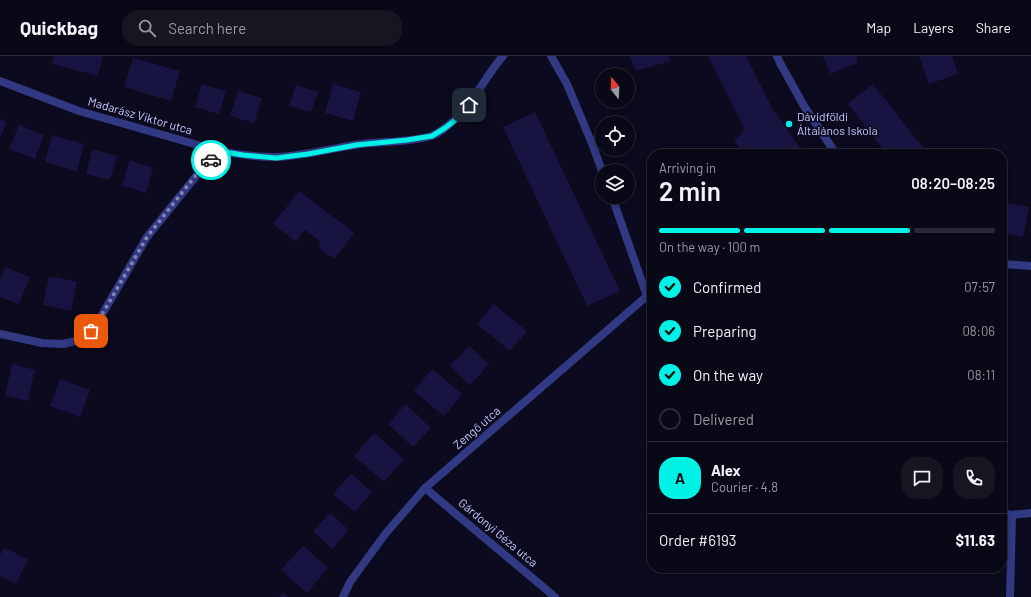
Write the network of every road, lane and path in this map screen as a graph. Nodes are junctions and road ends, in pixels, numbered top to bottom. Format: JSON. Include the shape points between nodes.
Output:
{"nodes":[{"id":1,"x":503,"y":56,"type":"edge"},
{"id":2,"x":551,"y":56,"type":"edge"},
{"id":3,"x":777,"y":56,"type":"edge"},
{"id":4,"x":0,"y":81,"type":"edge"},
{"id":5,"x":833,"y":149,"type":"edge"},
{"id":6,"x":219,"y":151,"type":"junction"},
{"id":7,"x":599,"y":164,"type":"edge"},
{"id":8,"x":615,"y":204,"type":"edge"},
{"id":9,"x":1007,"y":264,"type":"edge"},
{"id":10,"x":1031,"y":266,"type":"edge"},
{"id":11,"x":647,"y":292,"type":"edge"},
{"id":12,"x":647,"y":303,"type":"edge"},
{"id":13,"x":0,"y":334,"type":"edge"},
{"id":14,"x":425,"y":488,"type":"junction"},
{"id":15,"x":1031,"y":513,"type":"edge"},
{"id":16,"x":1007,"y":514,"type":"edge"},
{"id":17,"x":1012,"y":515,"type":"junction"},
{"id":18,"x":343,"y":597,"type":"edge"},
{"id":19,"x":555,"y":597,"type":"edge"},
{"id":20,"x":1010,"y":597,"type":"edge"}],
"edges":[{"from":1,"to":6,"type":"street","name":"Madarász Viktor utca","via":[[459,117],[432,136],[276,158]]},
{"from":2,"to":7,"type":"street","via":[[568,84]]},
{"from":3,"to":5,"type":"street","via":[[804,106]]},
{"from":4,"to":6,"type":"street","name":"Madarász Viktor utca","via":[[79,111]]},
{"from":6,"to":13,"type":"street","via":[[196,175],[147,237],[91,331],[79,340],[63,344],[42,343]]},
{"from":8,"to":11,"type":"street"},
{"from":9,"to":10,"type":"street"},
{"from":12,"to":14,"type":"street","name":"Zengő utca"},
{"from":14,"to":18,"type":"street","name":"Zengő utca","via":[[386,533],[350,582]]},
{"from":14,"to":19,"type":"street","name":"Gárdonyi Géza utca"},
{"from":15,"to":17,"type":"street"},
{"from":16,"to":17,"type":"street"},
{"from":17,"to":20,"type":"street"}]}
